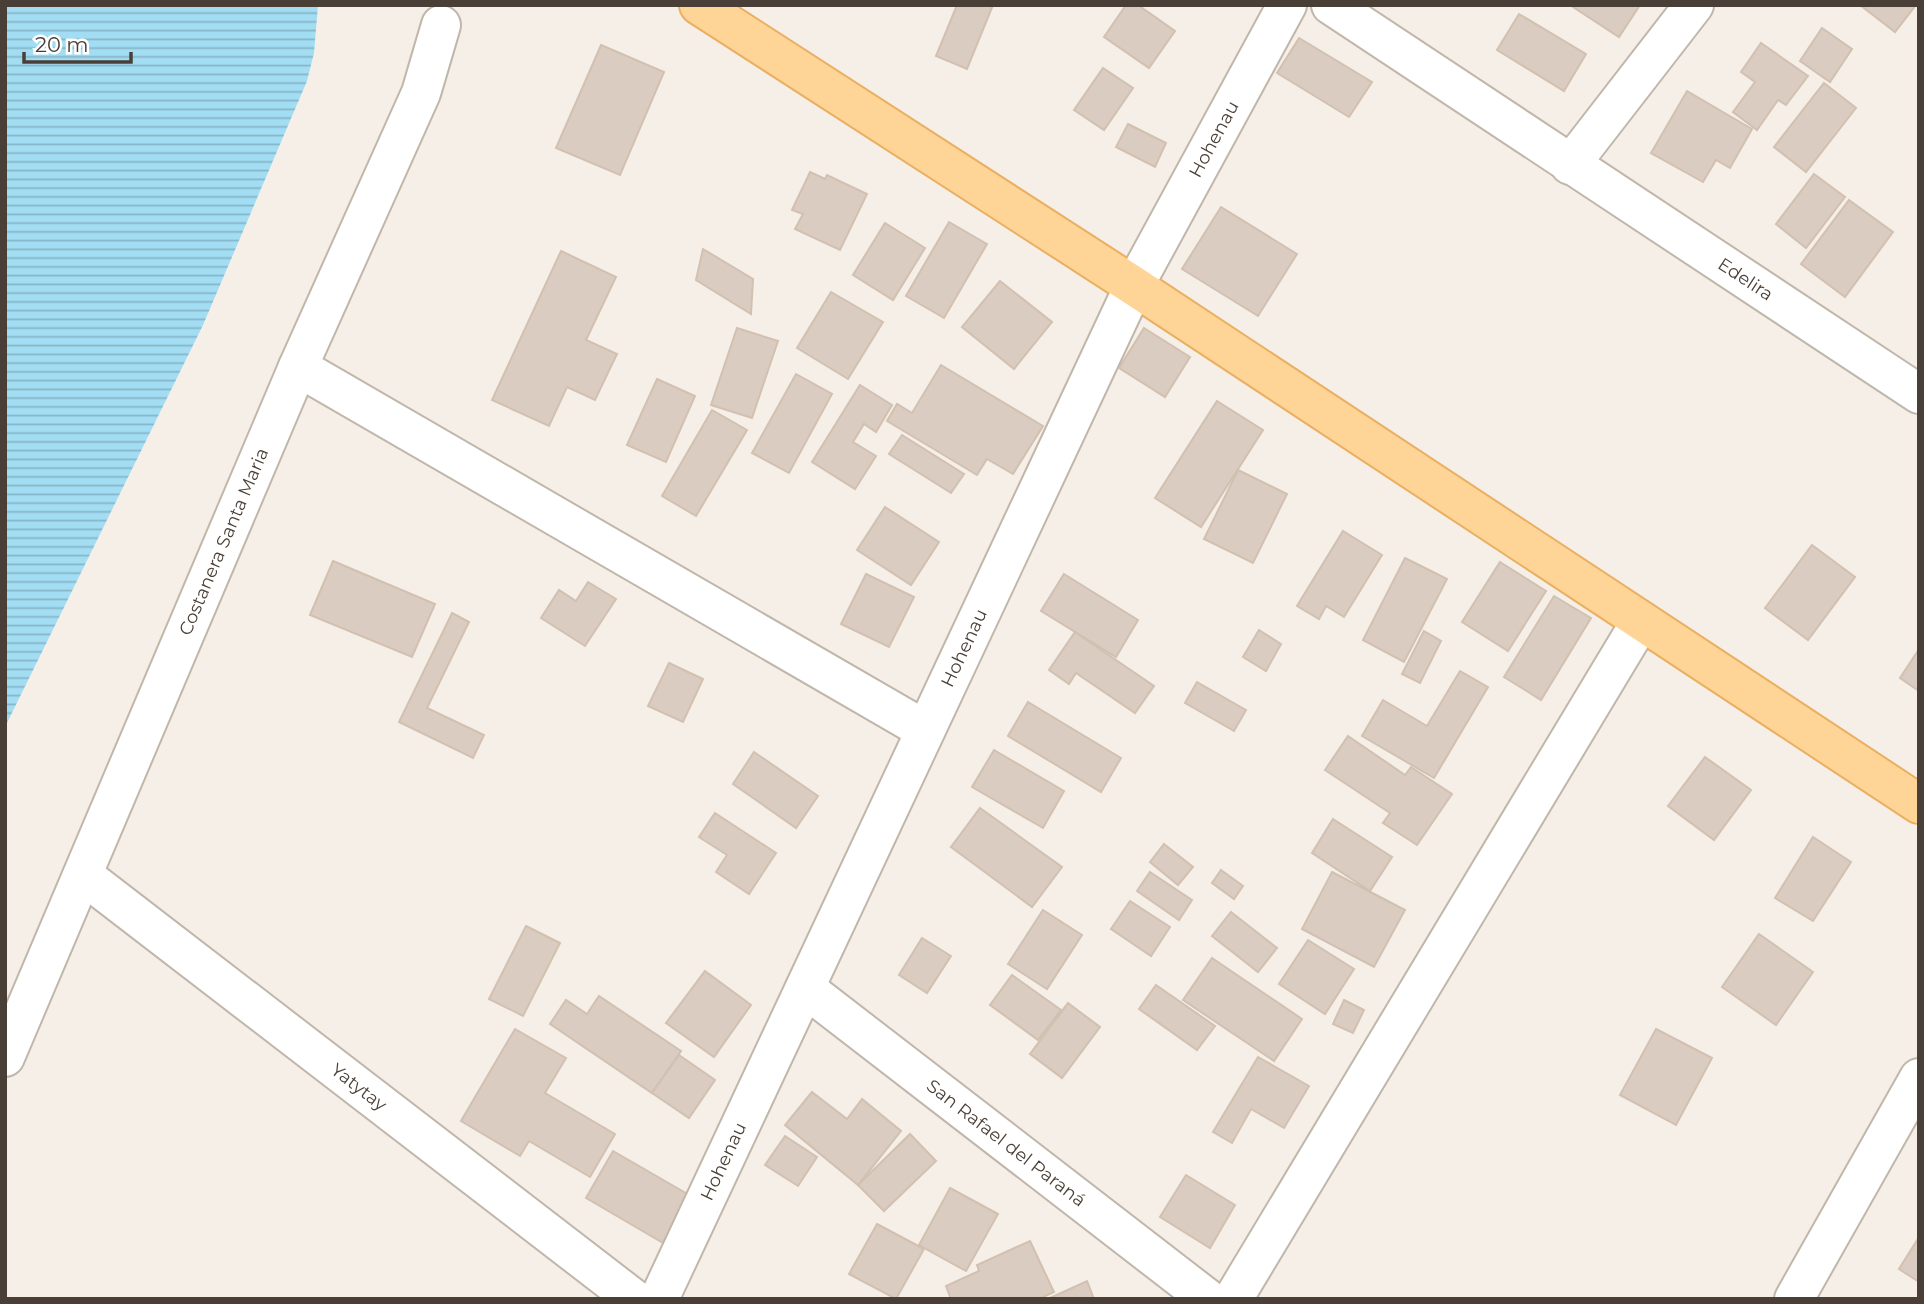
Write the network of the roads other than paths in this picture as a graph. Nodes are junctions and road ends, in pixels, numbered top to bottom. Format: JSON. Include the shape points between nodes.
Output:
{"nodes":[{"id":1,"x":699,"y":5,"type":"edge"},
{"id":2,"x":1287,"y":5,"type":"edge"},
{"id":3,"x":1331,"y":5,"type":"edge"},
{"id":4,"x":1694,"y":5,"type":"edge"},
{"id":5,"x":441,"y":25,"type":"dead end"},
{"id":6,"x":1570,"y":165,"type":"junction"},
{"id":7,"x":1134,"y":286,"type":"junction"},
{"id":8,"x":298,"y":368,"type":"junction"},
{"id":9,"x":1919,"y":394,"type":"edge"},
{"id":10,"x":1641,"y":621,"type":"junction"},
{"id":11,"x":925,"y":730,"type":"junction"},
{"id":12,"x":1919,"y":804,"type":"edge"},
{"id":13,"x":83,"y":875,"type":"junction"},
{"id":14,"x":805,"y":988,"type":"junction"},
{"id":15,"x":5,"y":1057,"type":"edge"},
{"id":16,"x":1919,"y":1078,"type":"edge"},
{"id":17,"x":634,"y":1299,"type":"edge"},
{"id":18,"x":659,"y":1299,"type":"edge"},
{"id":19,"x":1208,"y":1299,"type":"edge"},
{"id":20,"x":1233,"y":1299,"type":"edge"},
{"id":21,"x":1794,"y":1299,"type":"edge"}],
"edges":[{"from":1,"to":7,"type":"main road"},
{"from":2,"to":7,"type":"street","name":"Hohenau"},
{"from":3,"to":6,"type":"street","name":"Edelira"},
{"from":4,"to":6,"type":"street"},
{"from":5,"to":8,"type":"street","name":"Costanera Santa Maria","via":[[421,93]]},
{"from":6,"to":9,"type":"street","name":"Edelira"},
{"from":7,"to":10,"type":"main road"},
{"from":7,"to":11,"type":"street","name":"Hohenau"},
{"from":8,"to":11,"type":"street"},
{"from":8,"to":13,"type":"street","name":"Costanera Santa Maria"},
{"from":10,"to":12,"type":"main road"},
{"from":10,"to":20,"type":"street"},
{"from":11,"to":14,"type":"street","name":"Hohenau"},
{"from":13,"to":15,"type":"street","name":"Costanera Santa Maria"},
{"from":13,"to":17,"type":"street","name":"Yatytay"},
{"from":14,"to":18,"type":"street","name":"Hohenau"},
{"from":14,"to":19,"type":"street","name":"San Rafael del Paraná"},
{"from":16,"to":21,"type":"street"}]}
